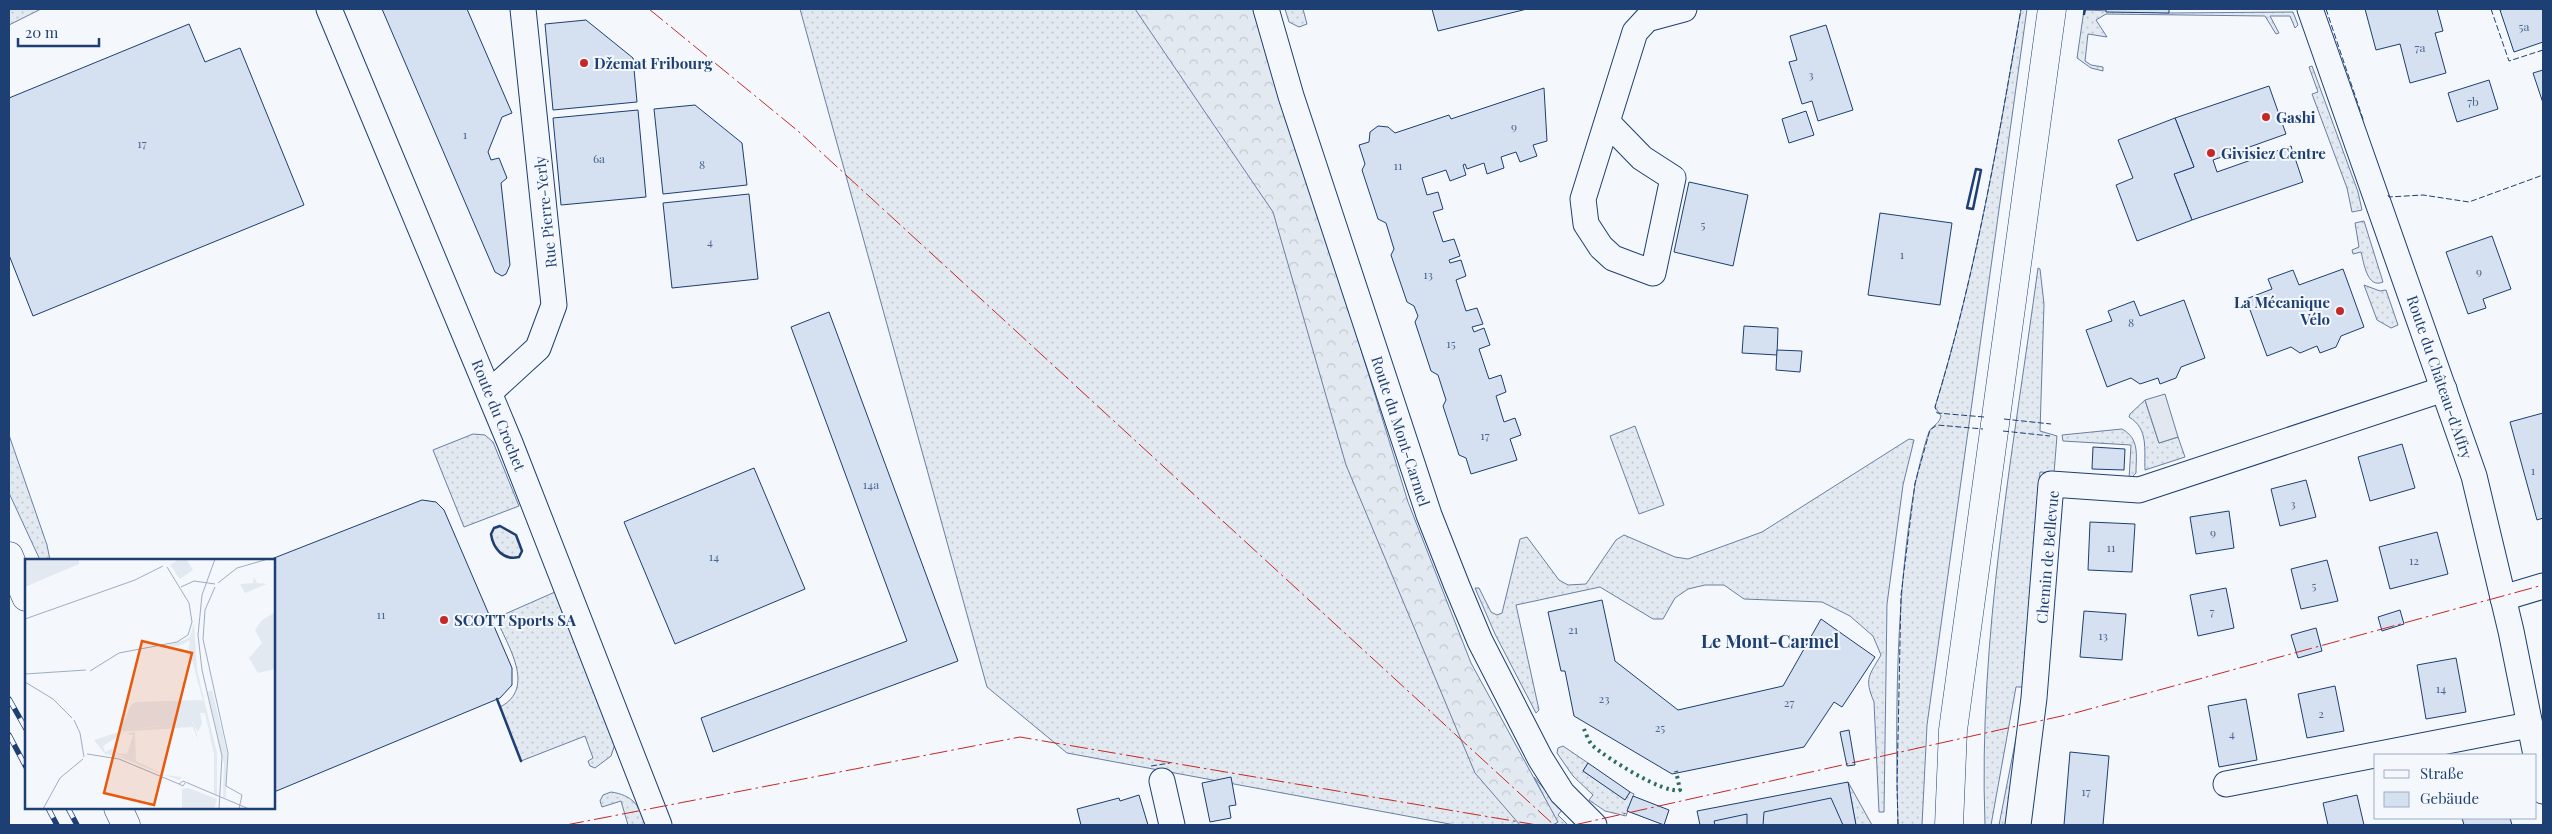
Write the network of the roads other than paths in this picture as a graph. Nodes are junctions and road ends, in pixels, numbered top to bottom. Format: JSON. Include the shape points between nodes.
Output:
{"nodes":[{"id":1,"x":329,"y":9,"type":"edge"},
{"id":2,"x":523,"y":9,"type":"edge"},
{"id":3,"x":1266,"y":9,"type":"edge"},
{"id":4,"x":1684,"y":9,"type":"edge"},
{"id":5,"x":2052,"y":9,"type":"edge"},
{"id":6,"x":2310,"y":9,"type":"edge"},
{"id":7,"x":1607,"y":122,"type":"junction"},
{"id":8,"x":2444,"y":389,"type":"junction"},
{"id":9,"x":490,"y":392,"type":"junction"},
{"id":10,"x":9,"y":556,"type":"edge"},
{"id":11,"x":2543,"y":586,"type":"edge"},
{"id":12,"x":25,"y":595,"type":"edge"},
{"id":13,"x":2503,"y":598,"type":"junction"},
{"id":14,"x":2529,"y":725,"type":"junction"},
{"id":15,"x":2380,"y":754,"type":"edge"},
{"id":16,"x":2536,"y":754,"type":"edge"},
{"id":17,"x":2374,"y":755,"type":"edge"},
{"id":18,"x":2537,"y":761,"type":"edge"},
{"id":19,"x":1951,"y":774,"type":"junction"},
{"id":20,"x":1162,"y":781,"type":"dead end"},
{"id":21,"x":2226,"y":784,"type":"dead end"},
{"id":22,"x":2543,"y":791,"type":"edge"},
{"id":23,"x":118,"y":809,"type":"edge"},
{"id":24,"x":126,"y":825,"type":"edge"},
{"id":25,"x":659,"y":825,"type":"edge"},
{"id":26,"x":1172,"y":825,"type":"edge"},
{"id":27,"x":1594,"y":825,"type":"edge"},
{"id":28,"x":1949,"y":825,"type":"edge"},
{"id":29,"x":1958,"y":825,"type":"edge"},
{"id":30,"x":2018,"y":825,"type":"edge"}],
"edges":[{"from":1,"to":9,"type":"street","name":"Route du Crochet"},
{"from":2,"to":9,"type":"street","name":"Rue Pierre-Yerly","via":[[554,305],[538,348]]},
{"from":3,"to":27,"type":"street","name":"Route du Mont-Carmel","via":[[1300,122],[1439,540],[1480,641],[1540,758],[1562,793]]},
{"from":4,"to":7,"type":"street","via":[[1647,19],[1635,32]]},
{"from":5,"to":19,"type":"main road","via":[[1970,592],[1953,730]]},
{"from":6,"to":8,"type":"street","name":"Route du Château-d'Affry"},
{"from":7,"to":7,"type":"street","via":[[1583,199],[1586,224],[1594,238],[1614,258],[1653,273],[1673,178],[1642,158]]},
{"from":8,"to":13,"type":"street","name":"Route du Château-d'Affry","via":[[2474,476]]},
{"from":8,"to":30,"type":"street","name":"Chemin de Bellevue","via":[[2139,490],[2051,484],[2034,698]]},
{"from":9,"to":25,"type":"street","name":"Route du Crochet"},
{"from":10,"to":12,"type":"main road"},
{"from":11,"to":13,"type":"street"},
{"from":13,"to":14,"type":"street","name":"Route du Château-d'Affry"},
{"from":14,"to":15,"type":"street"},
{"from":14,"to":16,"type":"street","name":"Route du Château-d'Affry"},
{"from":17,"to":21,"type":"street"},
{"from":18,"to":22,"type":"street","name":"Route du Château-d'Affry"},
{"from":19,"to":28,"type":"main road"},
{"from":19,"to":29,"type":"main road"},
{"from":20,"to":26,"type":"street"},
{"from":23,"to":24,"type":"main road"}]}
